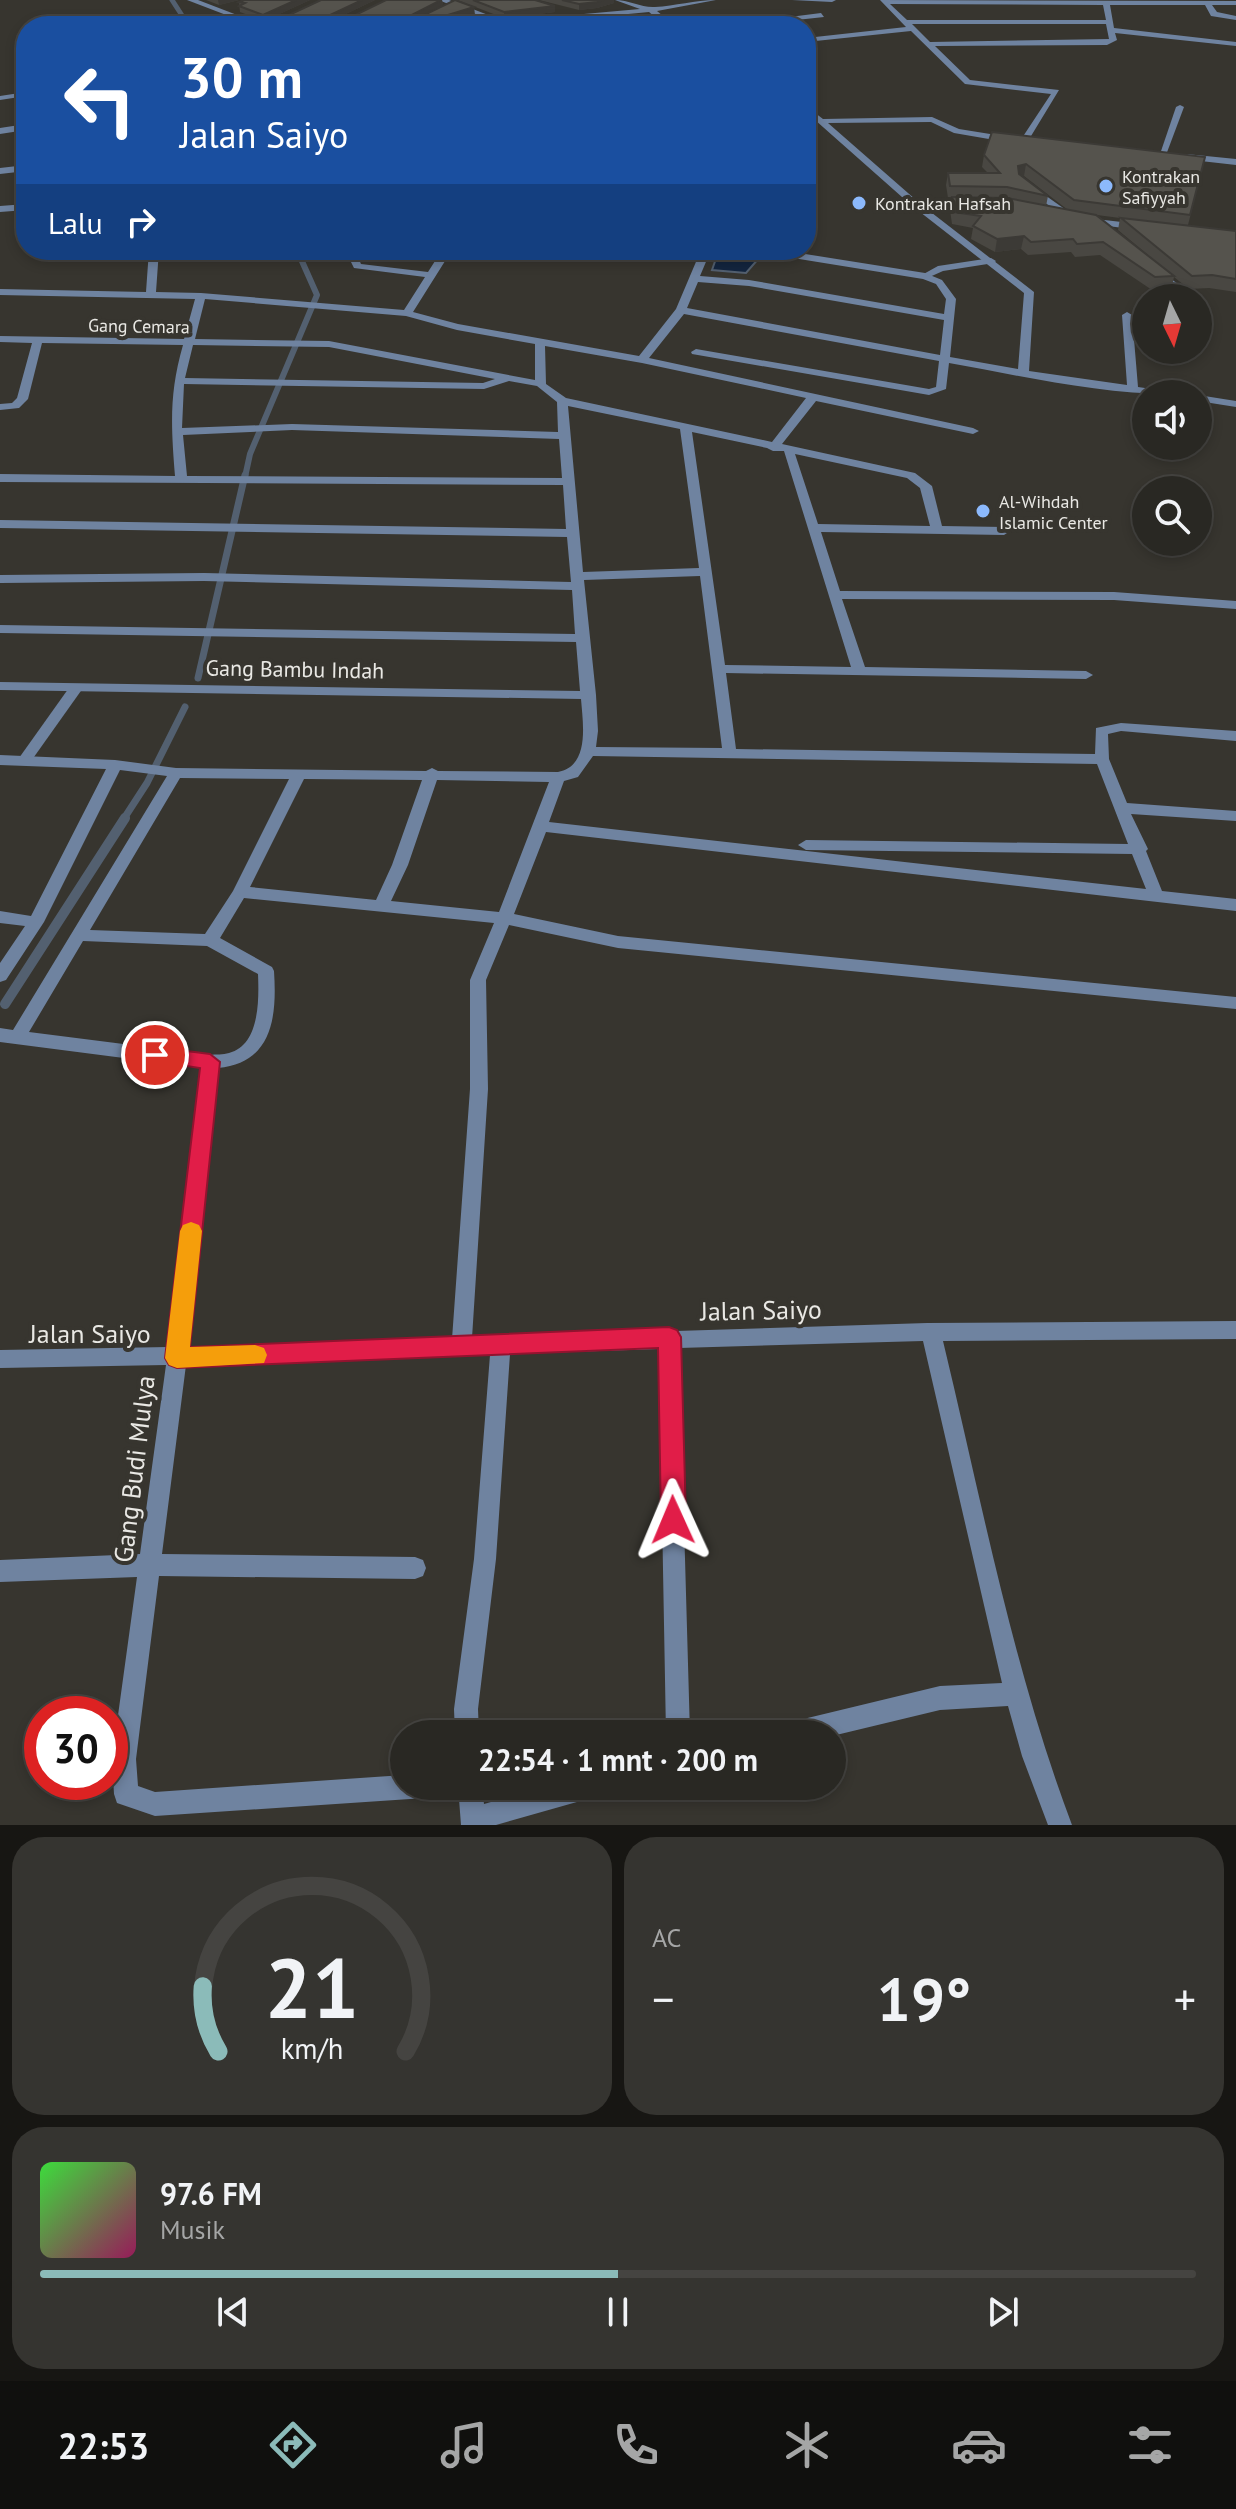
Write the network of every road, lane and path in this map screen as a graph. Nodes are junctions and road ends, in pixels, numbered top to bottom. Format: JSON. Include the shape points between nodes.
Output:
{"nodes":[{"id":1,"x":191,"y":0,"type":"edge"},
{"id":2,"x":442,"y":0,"type":"edge"},
{"id":3,"x":619,"y":0,"type":"edge"},
{"id":4,"x":712,"y":0,"type":"edge"},
{"id":5,"x":796,"y":0,"type":"edge"},
{"id":6,"x":832,"y":0,"type":"edge"},
{"id":7,"x":884,"y":1,"type":"edge"},
{"id":8,"x":1091,"y":2,"type":"edge"},
{"id":9,"x":1106,"y":3,"type":"junction"},
{"id":10,"x":1207,"y":3,"type":"junction"},
{"id":11,"x":1236,"y":3,"type":"edge"},
{"id":12,"x":456,"y":5,"type":"junction"},
{"id":13,"x":234,"y":6,"type":"dead end"},
{"id":14,"x":557,"y":8,"type":"edge"},
{"id":15,"x":651,"y":10,"type":"junction"},
{"id":16,"x":220,"y":11,"type":"junction"},
{"id":17,"x":821,"y":15,"type":"dead end"},
{"id":18,"x":234,"y":16,"type":"edge"},
{"id":19,"x":432,"y":16,"type":"edge"},
{"id":20,"x":486,"y":16,"type":"edge"},
{"id":21,"x":582,"y":16,"type":"joint"},
{"id":22,"x":658,"y":16,"type":"edge"},
{"id":23,"x":812,"y":16,"type":"edge"},
{"id":24,"x":1236,"y":18,"type":"edge"},
{"id":25,"x":909,"y":26,"type":"junction"},
{"id":26,"x":1112,"y":26,"type":"junction"},
{"id":27,"x":816,"y":39,"type":"edge"},
{"id":28,"x":928,"y":44,"type":"junction"},
{"id":29,"x":1236,"y":44,"type":"edge"},
{"id":30,"x":1180,"y":107,"type":"dead end"},
{"id":31,"x":816,"y":115,"type":"edge"},
{"id":32,"x":824,"y":121,"type":"junction"},
{"id":33,"x":1024,"y":141,"type":"junction"},
{"id":34,"x":1034,"y":143,"type":"edge"},
{"id":35,"x":1147,"y":154,"type":"edge"},
{"id":36,"x":1162,"y":155,"type":"junction"},
{"id":37,"x":1236,"y":162,"type":"edge"},
{"id":38,"x":1022,"y":181,"type":"edge"},
{"id":39,"x":914,"y":203,"type":"junction"},
{"id":40,"x":975,"y":204,"type":"edge"},
{"id":41,"x":1040,"y":210,"type":"edge"},
{"id":42,"x":1073,"y":219,"type":"junction"},
{"id":43,"x":1099,"y":223,"type":"junction"},
{"id":44,"x":1145,"y":228,"type":"edge"},
{"id":45,"x":1118,"y":239,"type":"edge"},
{"id":46,"x":816,"y":259,"type":"edge"},
{"id":47,"x":153,"y":260,"type":"edge"},
{"id":48,"x":354,"y":260,"type":"edge"},
{"id":49,"x":441,"y":260,"type":"edge"},
{"id":50,"x":702,"y":260,"type":"edge"},
{"id":51,"x":991,"y":261,"type":"junction"},
{"id":52,"x":1148,"y":265,"type":"edge"},
{"id":53,"x":431,"y":275,"type":"junction"},
{"id":54,"x":925,"y":276,"type":"junction"},
{"id":55,"x":694,"y":279,"type":"junction"},
{"id":56,"x":1172,"y":284,"type":"edge"},
{"id":57,"x":0,"y":292,"type":"edge"},
{"id":58,"x":151,"y":295,"type":"junction"},
{"id":59,"x":201,"y":296,"type":"junction"},
{"id":60,"x":681,"y":310,"type":"junction"},
{"id":61,"x":407,"y":313,"type":"junction"},
{"id":62,"x":1127,"y":315,"type":"dead end"},
{"id":63,"x":946,"y":317,"type":"junction"},
{"id":64,"x":0,"y":339,"type":"edge"},
{"id":65,"x":38,"y":340,"type":"junction"},
{"id":66,"x":540,"y":341,"type":"junction"},
{"id":67,"x":191,"y":343,"type":"junction"},
{"id":68,"x":696,"y":352,"type":"dead end"},
{"id":69,"x":945,"y":358,"type":"junction"},
{"id":70,"x":642,"y":360,"type":"junction"},
{"id":71,"x":1023,"y":373,"type":"junction"},
{"id":72,"x":507,"y":379,"type":"junction"},
{"id":73,"x":1132,"y":380,"type":"edge"},
{"id":74,"x":178,"y":381,"type":"junction"},
{"id":75,"x":541,"y":384,"type":"junction"},
{"id":76,"x":1132,"y":389,"type":"edge"},
{"id":77,"x":812,"y":398,"type":"junction"},
{"id":78,"x":1212,"y":400,"type":"edge"},
{"id":79,"x":562,"y":401,"type":"junction"},
{"id":80,"x":1236,"y":404,"type":"edge"},
{"id":81,"x":0,"y":407,"type":"edge"},
{"id":82,"x":686,"y":429,"type":"junction"},
{"id":83,"x":973,"y":431,"type":"dead end"},
{"id":84,"x":177,"y":432,"type":"junction"},
{"id":85,"x":564,"y":436,"type":"junction"},
{"id":86,"x":773,"y":448,"type":"junction"},
{"id":87,"x":789,"y":452,"type":"junction"},
{"id":88,"x":0,"y":478,"type":"edge"},
{"id":89,"x":181,"y":479,"type":"junction"},
{"id":90,"x":569,"y":482,"type":"junction"},
{"id":91,"x":0,"y":524,"type":"edge"},
{"id":92,"x":813,"y":528,"type":"junction"},
{"id":93,"x":937,"y":530,"type":"junction"},
{"id":94,"x":1004,"y":531,"type":"dead end"},
{"id":95,"x":573,"y":533,"type":"junction"},
{"id":96,"x":705,"y":572,"type":"junction"},
{"id":97,"x":0,"y":579,"type":"edge"},
{"id":98,"x":577,"y":581,"type":"junction"},
{"id":99,"x":834,"y":595,"type":"junction"},
{"id":100,"x":1236,"y":605,"type":"edge"},
{"id":101,"x":0,"y":629,"type":"edge"},
{"id":102,"x":583,"y":638,"type":"junction"},
{"id":103,"x":718,"y":669,"type":"junction"},
{"id":104,"x":859,"y":671,"type":"junction"},
{"id":105,"x":1086,"y":675,"type":"dead end"},
{"id":106,"x":0,"y":686,"type":"edge"},
{"id":107,"x":76,"y":688,"type":"junction"},
{"id":108,"x":589,"y":695,"type":"junction"},
{"id":109,"x":1236,"y":736,"type":"edge"},
{"id":110,"x":588,"y":751,"type":"junction"},
{"id":111,"x":730,"y":754,"type":"junction"},
{"id":112,"x":1102,"y":759,"type":"junction"},
{"id":113,"x":0,"y":760,"type":"edge"},
{"id":114,"x":24,"y":761,"type":"junction"},
{"id":115,"x":115,"y":765,"type":"junction"},
{"id":116,"x":168,"y":772,"type":"junction"},
{"id":117,"x":432,"y":773,"type":"junction"},
{"id":118,"x":298,"y":776,"type":"junction"},
{"id":119,"x":558,"y":777,"type":"junction"},
{"id":120,"x":1123,"y":808,"type":"junction"},
{"id":121,"x":1236,"y":816,"type":"edge"},
{"id":122,"x":538,"y":826,"type":"junction"},
{"id":123,"x":721,"y":844,"type":"junction"},
{"id":124,"x":1140,"y":849,"type":"junction"},
{"id":125,"x":240,"y":892,"type":"junction"},
{"id":126,"x":1156,"y":895,"type":"junction"},
{"id":127,"x":1236,"y":905,"type":"edge"},
{"id":128,"x":380,"y":907,"type":"junction"},
{"id":129,"x":0,"y":917,"type":"edge"},
{"id":130,"x":504,"y":918,"type":"junction"},
{"id":131,"x":36,"y":922,"type":"junction"},
{"id":132,"x":79,"y":935,"type":"junction"},
{"id":133,"x":210,"y":940,"type":"junction"},
{"id":134,"x":0,"y":976,"type":"edge"},
{"id":135,"x":1236,"y":1003,"type":"edge"},
{"id":136,"x":9,"y":1037,"type":"edge"},
{"id":137,"x":210,"y":1062,"type":"junction"},
{"id":138,"x":1236,"y":1330,"type":"edge"},
{"id":139,"x":931,"y":1333,"type":"junction"},
{"id":140,"x":669,"y":1337,"type":"junction"},
{"id":141,"x":501,"y":1345,"type":"junction"},
{"id":142,"x":461,"y":1349,"type":"junction"},
{"id":143,"x":177,"y":1358,"type":"junction"},
{"id":144,"x":0,"y":1359,"type":"edge"},
{"id":145,"x":150,"y":1565,"type":"junction"},
{"id":146,"x":415,"y":1568,"type":"dead end"},
{"id":147,"x":0,"y":1571,"type":"edge"},
{"id":148,"x":1016,"y":1694,"type":"junction"},
{"id":149,"x":466,"y":1720,"type":"edge"},
{"id":150,"x":678,"y":1720,"type":"edge"},
{"id":151,"x":846,"y":1721,"type":"edge"},
{"id":152,"x":390,"y":1788,"type":"edge"},
{"id":153,"x":471,"y":1800,"type":"edge"},
{"id":154,"x":545,"y":1800,"type":"edge"},
{"id":155,"x":473,"y":1822,"type":"edge"},
{"id":156,"x":1060,"y":1825,"type":"edge"}],
"edges":[{"from":1,"to":16,"type":"street"},
{"from":2,"to":12,"type":"street"},
{"from":3,"to":15,"type":"street"},
{"from":4,"to":15,"type":"street"},
{"from":5,"to":6,"type":"street"},
{"from":7,"to":8,"type":"street"},
{"from":7,"to":25,"type":"street"},
{"from":8,"to":9,"type":"street"},
{"from":9,"to":10,"type":"street"},
{"from":9,"to":26,"type":"street"},
{"from":10,"to":11,"type":"street"},
{"from":10,"to":24,"type":"street","via":[[1214,14]]},
{"from":12,"to":19,"type":"street"},
{"from":12,"to":20,"type":"street"},
{"from":13,"to":16,"type":"street"},
{"from":14,"to":21,"type":"street"},
{"from":15,"to":21,"type":"street"},
{"from":15,"to":22,"type":"street"},
{"from":16,"to":18,"type":"street"},
{"from":17,"to":23,"type":"street"},
{"from":25,"to":26,"type":"street"},
{"from":25,"to":27,"type":"street"},
{"from":25,"to":28,"type":"street"},
{"from":26,"to":28,"type":"street","via":[[1113,40],[1097,43]]},
{"from":26,"to":29,"type":"street"},
{"from":28,"to":33,"type":"street","via":[[970,83],[1056,92]]},
{"from":30,"to":36,"type":"street"},
{"from":31,"to":32,"type":"street"},
{"from":32,"to":33,"type":"street","via":[[932,119],[962,133]]},
{"from":32,"to":39,"type":"street"},
{"from":33,"to":34,"type":"street"},
{"from":35,"to":36,"type":"street"},
{"from":36,"to":37,"type":"street"},
{"from":38,"to":42,"type":"street"},
{"from":39,"to":40,"type":"street"},
{"from":39,"to":51,"type":"street"},
{"from":41,"to":42,"type":"street"},
{"from":42,"to":43,"type":"street"},
{"from":43,"to":44,"type":"street"},
{"from":43,"to":45,"type":"street"},
{"from":46,"to":54,"type":"street"},
{"from":47,"to":58,"type":"street"},
{"from":48,"to":53,"type":"street","via":[[357,266]]},
{"from":49,"to":53,"type":"street"},
{"from":50,"to":55,"type":"street"},
{"from":51,"to":54,"type":"street","via":[[941,268]]},
{"from":51,"to":71,"type":"street","via":[[1029,292]]},
{"from":52,"to":56,"type":"street"},
{"from":53,"to":61,"type":"street"},
{"from":54,"to":63,"type":"street","via":[[946,288],[951,299]]},
{"from":55,"to":60,"type":"street"},
{"from":55,"to":63,"type":"street","via":[[749,283]]},
{"from":57,"to":58,"type":"street"},
{"from":58,"to":59,"type":"street"},
{"from":59,"to":61,"type":"street"},
{"from":59,"to":67,"type":"street"},
{"from":60,"to":69,"type":"street"},
{"from":60,"to":70,"type":"street"},
{"from":61,"to":66,"type":"street"},
{"from":62,"to":73,"type":"street"},
{"from":63,"to":69,"type":"street"},
{"from":64,"to":65,"type":"street","name":"Gang Cemara"},
{"from":65,"to":67,"type":"street","name":"Gang Cemara"},
{"from":65,"to":81,"type":"street","via":[[22,399],[15,406]]},
{"from":66,"to":70,"type":"street"},
{"from":66,"to":75,"type":"street"},
{"from":67,"to":72,"type":"street","name":"Gang Cemara","via":[[329,344]]},
{"from":67,"to":74,"type":"street"},
{"from":68,"to":69,"type":"street","via":[[933,392],[941,389]]},
{"from":69,"to":71,"type":"street"},
{"from":70,"to":77,"type":"street"},
{"from":71,"to":76,"type":"street"},
{"from":72,"to":74,"type":"street","via":[[484,386]]},
{"from":72,"to":75,"type":"street","name":"Gang Cemara"},
{"from":74,"to":84,"type":"street"},
{"from":75,"to":79,"type":"street"},
{"from":77,"to":83,"type":"street"},
{"from":77,"to":86,"type":"street"},
{"from":78,"to":80,"type":"street"},
{"from":79,"to":82,"type":"street"},
{"from":79,"to":85,"type":"street"},
{"from":82,"to":86,"type":"street"},
{"from":82,"to":96,"type":"street"},
{"from":84,"to":85,"type":"street","via":[[292,427]]},
{"from":84,"to":89,"type":"street"},
{"from":85,"to":90,"type":"street"},
{"from":86,"to":87,"type":"street"},
{"from":87,"to":92,"type":"street"},
{"from":87,"to":93,"type":"street","via":[[918,478],[926,486]]},
{"from":88,"to":89,"type":"street"},
{"from":89,"to":90,"type":"street"},
{"from":90,"to":95,"type":"street"},
{"from":91,"to":95,"type":"street"},
{"from":92,"to":93,"type":"street"},
{"from":92,"to":99,"type":"street"},
{"from":93,"to":94,"type":"street"},
{"from":95,"to":98,"type":"street"},
{"from":96,"to":98,"type":"street"},
{"from":96,"to":103,"type":"street"},
{"from":97,"to":98,"type":"street"},
{"from":98,"to":102,"type":"street"},
{"from":99,"to":100,"type":"street","via":[[1114,596]]},
{"from":99,"to":104,"type":"street"},
{"from":101,"to":102,"type":"street"},
{"from":102,"to":108,"type":"street"},
{"from":103,"to":104,"type":"street"},
{"from":103,"to":111,"type":"street"},
{"from":104,"to":105,"type":"street"},
{"from":106,"to":107,"type":"street","name":"Gang Bambu Indah"},
{"from":107,"to":108,"type":"street","name":"Gang Bambu Indah"},
{"from":107,"to":114,"type":"street"},
{"from":108,"to":110,"type":"street"},
{"from":109,"to":112,"type":"street","via":[[1113,727],[1100,733]]},
{"from":110,"to":111,"type":"street"},
{"from":110,"to":119,"type":"street","via":[[576,773]]},
{"from":111,"to":112,"type":"street"},
{"from":112,"to":120,"type":"street"},
{"from":113,"to":114,"type":"street"},
{"from":114,"to":115,"type":"street"},
{"from":115,"to":116,"type":"street"},
{"from":115,"to":131,"type":"street"},
{"from":116,"to":118,"type":"street"},
{"from":116,"to":132,"type":"street"},
{"from":117,"to":118,"type":"street"},
{"from":117,"to":119,"type":"street"},
{"from":117,"to":128,"type":"street"},
{"from":118,"to":125,"type":"street"},
{"from":119,"to":122,"type":"street"},
{"from":120,"to":121,"type":"street"},
{"from":120,"to":124,"type":"street"},
{"from":122,"to":123,"type":"street"},
{"from":122,"to":130,"type":"street"},
{"from":123,"to":124,"type":"street"},
{"from":123,"to":126,"type":"street"},
{"from":124,"to":126,"type":"street"},
{"from":125,"to":128,"type":"street"},
{"from":125,"to":133,"type":"street"},
{"from":126,"to":127,"type":"street"},
{"from":128,"to":130,"type":"street"},
{"from":129,"to":131,"type":"street"},
{"from":130,"to":135,"type":"street","via":[[618,942]]},
{"from":130,"to":142,"type":"street","via":[[478,980],[479,1089]]},
{"from":131,"to":134,"type":"street"},
{"from":132,"to":133,"type":"street"},
{"from":132,"to":136,"type":"street"},
{"from":133,"to":137,"type":"street","via":[[266,971],[268,1002],[252,1047],[238,1058]]},
{"from":136,"to":137,"type":"street"},
{"from":137,"to":143,"type":"street","name":"Gang Budi Mulya"},
{"from":138,"to":139,"type":"street","name":"Jalan Saiyo"},
{"from":139,"to":140,"type":"street","name":"Jalan Saiyo"},
{"from":139,"to":148,"type":"street"},
{"from":140,"to":141,"type":"street","name":"Jalan Saiyo"},
{"from":140,"to":150,"type":"street"},
{"from":141,"to":142,"type":"street","name":"Jalan Saiyo"},
{"from":141,"to":149,"type":"street"},
{"from":142,"to":143,"type":"street","name":"Jalan Saiyo"},
{"from":143,"to":144,"type":"street","name":"Jalan Saiyo"},
{"from":143,"to":145,"type":"street","name":"Gang Budi Mulya"},
{"from":145,"to":146,"type":"street"},
{"from":145,"to":147,"type":"street"},
{"from":145,"to":152,"type":"street","name":"Gang Budi Mulya","via":[[124,1759],[126,1794],[155,1804]]},
{"from":148,"to":151,"type":"street","via":[[940,1698]]},
{"from":148,"to":156,"type":"street"},
{"from":153,"to":155,"type":"street"},
{"from":154,"to":155,"type":"street"}]}
